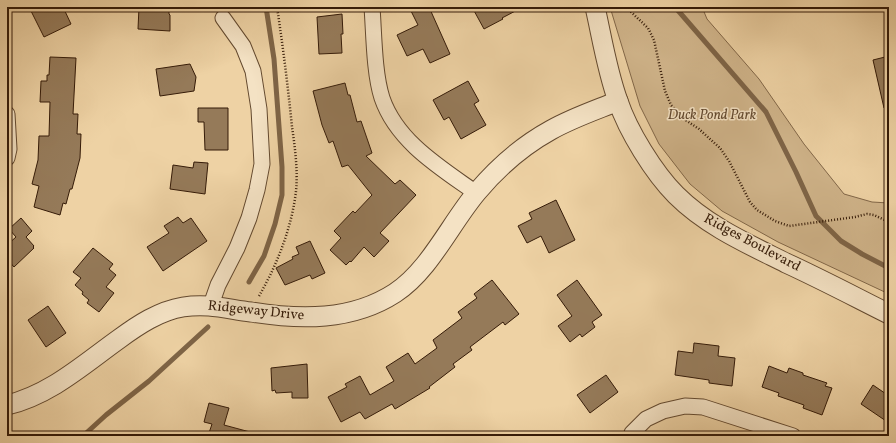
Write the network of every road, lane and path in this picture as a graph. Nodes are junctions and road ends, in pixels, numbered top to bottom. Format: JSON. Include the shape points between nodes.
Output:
{"nodes":[{"id":1,"x":277,"y":7,"type":"edge"},
{"id":2,"x":372,"y":7,"type":"edge"},
{"id":3,"x":595,"y":7,"type":"edge"},
{"id":4,"x":627,"y":7,"type":"edge"},
{"id":5,"x":223,"y":18,"type":"dead end"},
{"id":6,"x":618,"y":101,"type":"junction"},
{"id":7,"x":7,"y":114,"type":"edge"},
{"id":8,"x":7,"y":158,"type":"edge"},
{"id":9,"x":476,"y":193,"type":"junction"},
{"id":10,"x":889,"y":222,"type":"edge"},
{"id":11,"x":211,"y":305,"type":"junction"},
{"id":12,"x":251,"y":312,"type":"junction"},
{"id":13,"x":889,"y":314,"type":"edge"},
{"id":14,"x":7,"y":404,"type":"edge"},
{"id":15,"x":631,"y":436,"type":"edge"},
{"id":16,"x":793,"y":436,"type":"edge"}],
"edges":[{"from":1,"to":12,"type":"path","via":[[287,70],[296,190],[290,221],[274,266]]},
{"from":2,"to":9,"type":"street","via":[[378,78],[382,99],[391,116],[402,133],[418,149]]},
{"from":3,"to":6,"type":"street","name":"Ridges Boulevard"},
{"from":4,"to":10,"type":"path","via":[[648,28],[654,40],[665,91],[671,105],[690,125],[699,129],[720,148],[757,210],[789,226],[867,214]]},
{"from":5,"to":11,"type":"street","via":[[243,46],[253,71],[259,109],[262,164],[249,218]]},
{"from":6,"to":9,"type":"street","name":"Ridgeway Drive","via":[[534,140],[515,153]]},
{"from":6,"to":13,"type":"street","name":"Ridges Boulevard","via":[[653,168],[694,211],[744,242]]},
{"from":7,"to":8,"type":"street"},
{"from":9,"to":12,"type":"street","name":"Ridgeway Drive","via":[[418,272],[404,287],[383,300],[346,314],[323,317],[288,317]]},
{"from":11,"to":12,"type":"street","name":"Ridgeway Drive"},
{"from":11,"to":14,"type":"street","name":"Ridgeway Drive","via":[[183,307],[151,318],[54,386]]},
{"from":15,"to":16,"type":"street","via":[[646,419],[662,411],[685,406],[703,407]]}]}
